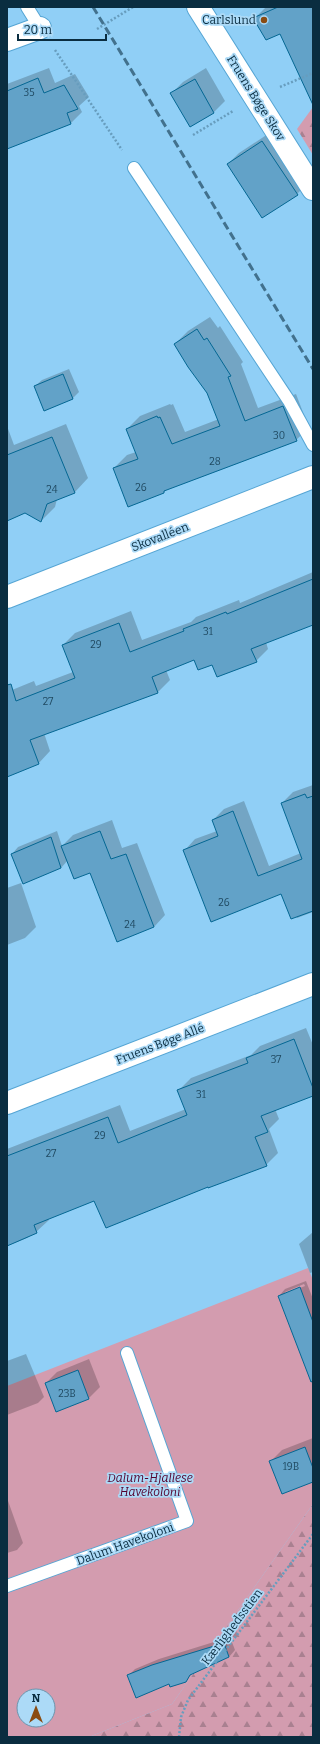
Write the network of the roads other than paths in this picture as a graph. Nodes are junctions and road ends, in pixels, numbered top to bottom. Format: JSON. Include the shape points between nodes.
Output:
{"nodes":[{"id":1,"x":27,"y":7,"type":"edge"},
{"id":2,"x":198,"y":7,"type":"edge"},
{"id":3,"x":40,"y":28,"type":"joint"},
{"id":4,"x":7,"y":40,"type":"edge"},
{"id":5,"x":134,"y":168,"type":"road end"},
{"id":6,"x":313,"y":189,"type":"edge"},
{"id":7,"x":313,"y":445,"type":"edge"},
{"id":8,"x":313,"y":477,"type":"edge"},
{"id":9,"x":7,"y":597,"type":"edge"},
{"id":10,"x":313,"y":984,"type":"edge"},
{"id":11,"x":7,"y":1103,"type":"edge"},
{"id":12,"x":127,"y":1354,"type":"dead end"},
{"id":13,"x":7,"y":1586,"type":"edge"}],
"edges":[{"from":1,"to":3,"type":"lane"},
{"from":2,"to":6,"type":"street","name":"Fruens Bøge Skov"},
{"from":3,"to":4,"type":"street"},
{"from":5,"to":7,"type":"lane","via":[[289,401]]},
{"from":8,"to":9,"type":"street","name":"Skovalléen"},
{"from":10,"to":11,"type":"street","name":"Fruens Bøge Allé"},
{"from":12,"to":13,"type":"lane","name":"Dalum Havekoloni","via":[[187,1521]]}]}
